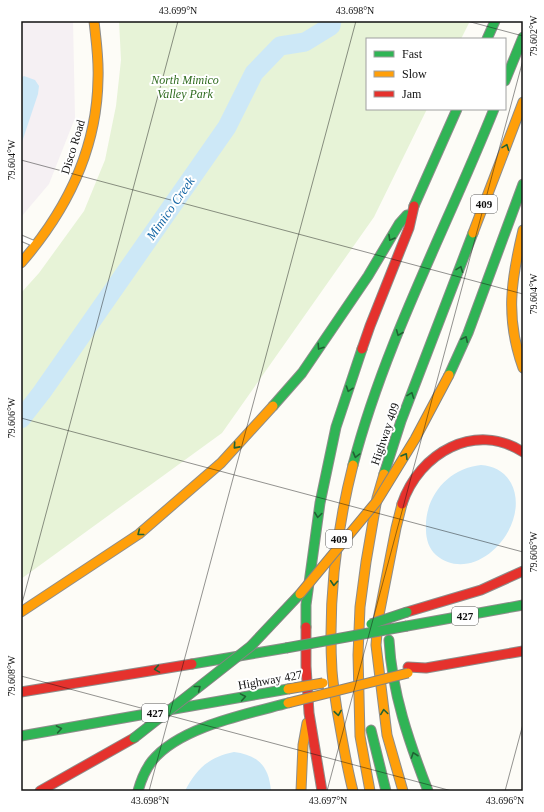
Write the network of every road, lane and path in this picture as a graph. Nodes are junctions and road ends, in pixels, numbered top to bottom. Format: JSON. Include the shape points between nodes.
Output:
{"nodes":[{"id":1,"x":94,"y":21,"type":"edge"},
{"id":2,"x":495,"y":21,"type":"edge"},
{"id":3,"x":523,"y":36,"type":"edge"},
{"id":4,"x":487,"y":38,"type":"edge"},
{"id":5,"x":506,"y":78,"type":"edge"},
{"id":6,"x":523,"y":102,"type":"edge"},
{"id":7,"x":457,"y":110,"type":"edge"},
{"id":8,"x":494,"y":110,"type":"edge"},
{"id":9,"x":523,"y":184,"type":"edge"},
{"id":10,"x":414,"y":207,"type":"junction"},
{"id":11,"x":523,"y":230,"type":"edge"},
{"id":12,"x":21,"y":238,"type":"edge"},
{"id":13,"x":38,"y":245,"type":"junction"},
{"id":14,"x":21,"y":263,"type":"edge"},
{"id":15,"x":523,"y":368,"type":"edge"},
{"id":16,"x":523,"y":452,"type":"edge"},
{"id":17,"x":523,"y":571,"type":"edge"},
{"id":18,"x":387,"y":580,"type":"junction"},
{"id":19,"x":523,"y":605,"type":"edge"},
{"id":20,"x":21,"y":612,"type":"edge"},
{"id":21,"x":318,"y":642,"type":"junction"},
{"id":22,"x":523,"y":651,"type":"edge"},
{"id":23,"x":358,"y":655,"type":"junction"},
{"id":24,"x":408,"y":670,"type":"junction"},
{"id":25,"x":21,"y":692,"type":"edge"},
{"id":26,"x":309,"y":713,"type":"junction"},
{"id":27,"x":21,"y":736,"type":"edge"},
{"id":28,"x":40,"y":791,"type":"edge"},
{"id":29,"x":138,"y":791,"type":"edge"},
{"id":30,"x":301,"y":791,"type":"edge"},
{"id":31,"x":322,"y":791,"type":"edge"},
{"id":32,"x":353,"y":791,"type":"edge"},
{"id":33,"x":370,"y":791,"type":"edge"},
{"id":34,"x":386,"y":791,"type":"edge"},
{"id":35,"x":403,"y":791,"type":"edge"},
{"id":36,"x":428,"y":791,"type":"edge"}],
"edges":[{"from":1,"to":13,"type":"main road","name":"Disco Road","via":[[98,87],[90,141],[68,198]]},
{"from":2,"to":4,"type":"main road"},
{"from":3,"to":5,"type":"main road"},
{"from":23,"to":6,"type":"main road","name":"Highway 409","number":"409","one_way":true,"via":[[360,607],[377,498],[401,421]]},
{"from":7,"to":10,"type":"main road"},
{"from":8,"to":32,"type":"main road","name":"Highway 409","number":"409","one_way":true,"via":[[373,400],[356,453],[344,506],[332,608],[332,672]]},
{"from":28,"to":9,"type":"main road","one_way":true,"bridge":true,"via":[[134,738],[251,646],[302,592],[377,501],[415,439],[449,375],[468,333]]},
{"from":10,"to":20,"type":"main road","one_way":true,"via":[[399,224],[368,276],[302,373],[221,463],[139,534]]},
{"from":10,"to":26,"type":"main road","one_way":true,"via":[[409,228],[370,326],[336,427],[321,496],[306,605]]},
{"from":11,"to":15,"type":"main road","via":[[516,256],[511,304],[513,336]]},
{"from":12,"to":13,"type":"lane"},
{"from":13,"to":14,"type":"main road","name":"Disco Road"},
{"from":16,"to":18,"type":"main road","via":[[503,442],[481,438],[452,446],[433,458],[414,480],[400,510]]},
{"from":17,"to":21,"type":"main road","bridge":true,"via":[[500,584],[467,596],[407,612]]},
{"from":35,"to":18,"type":"main road","one_way":true,"via":[[387,736],[376,645]]},
{"from":36,"to":18,"type":"main road","one_way":true,"via":[[401,714],[389,656]]},
{"from":19,"to":21,"type":"main road","number":"427","bridge":true},
{"from":21,"to":25,"type":"main road","number":"427","one_way":true,"bridge":true},
{"from":22,"to":24,"type":"main road"},
{"from":23,"to":33,"type":"main road","name":"Highway 409","via":[[360,736]]},
{"from":23,"to":34,"type":"main road","via":[[375,749]]},
{"from":27,"to":24,"type":"main road","name":"Highway 427","number":"427","one_way":true,"bridge":true},
{"from":24,"to":29,"type":"main road","bridge":true,"via":[[208,726],[180,737],[154,758],[145,770]]},
{"from":26,"to":30,"type":"main road","via":[[303,745]]},
{"from":26,"to":31,"type":"main road"}]}
